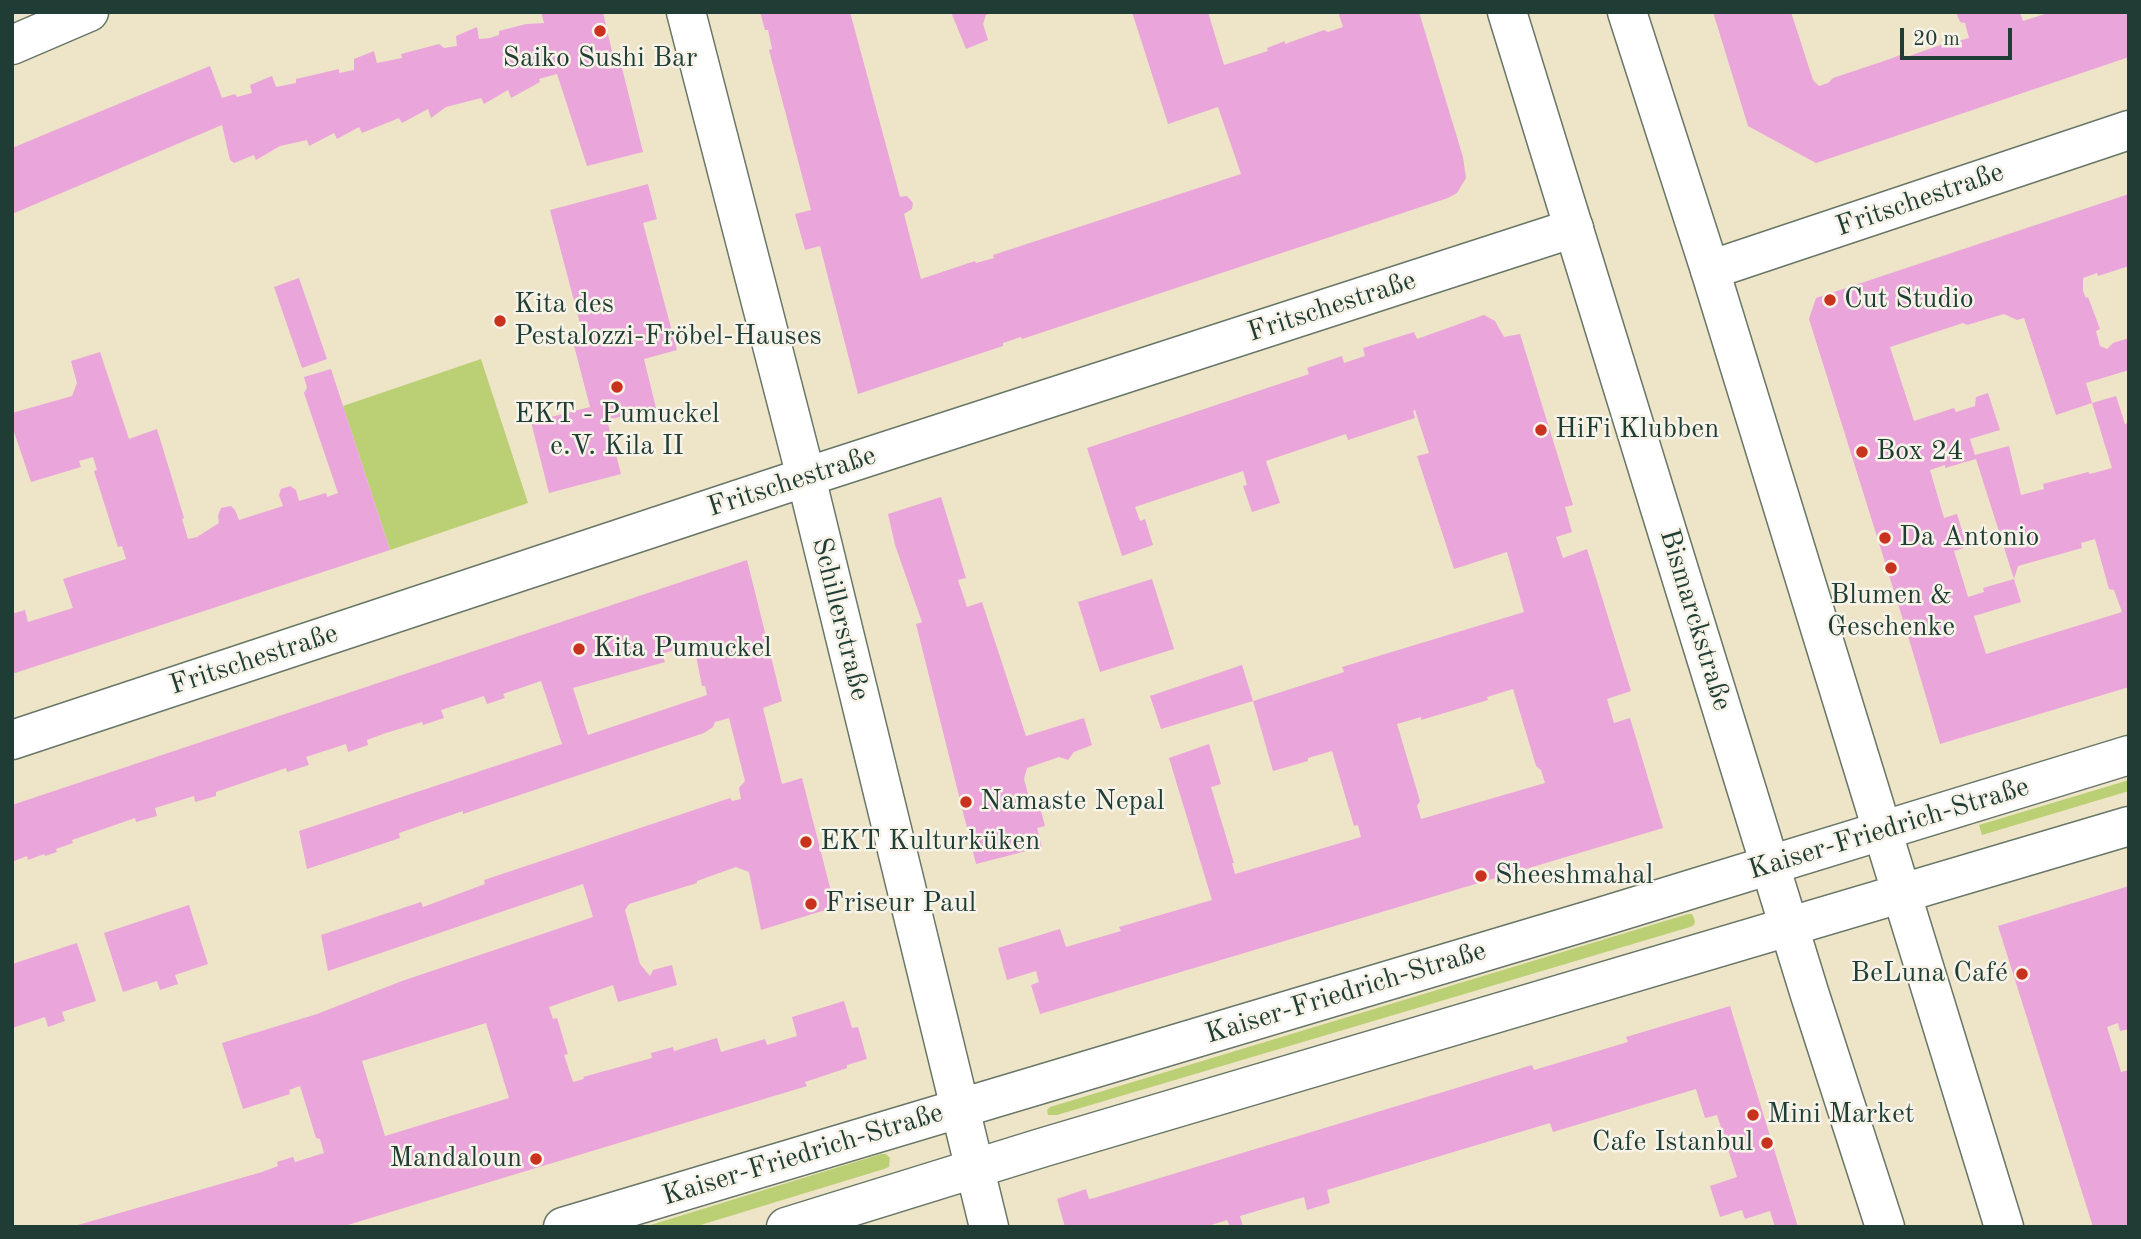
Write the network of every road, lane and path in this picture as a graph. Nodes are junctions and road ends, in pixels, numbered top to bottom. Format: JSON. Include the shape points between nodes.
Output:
{"nodes":[{"id":1,"x":89,"y":12,"type":"edge"},
{"id":2,"x":686,"y":12,"type":"edge"},
{"id":3,"x":1507,"y":12,"type":"edge"},
{"id":4,"x":1627,"y":12,"type":"edge"},
{"id":5,"x":12,"y":45,"type":"edge"},
{"id":6,"x":2129,"y":130,"type":"edge"},
{"id":7,"x":1574,"y":228,"type":"junction"},
{"id":8,"x":1710,"y":270,"type":"junction"},
{"id":9,"x":806,"y":477,"type":"junction"},
{"id":10,"x":12,"y":740,"type":"edge"},
{"id":11,"x":2129,"y":755,"type":"edge"},
{"id":12,"x":2129,"y":826,"type":"edge"},
{"id":13,"x":1884,"y":830,"type":"junction"},
{"id":14,"x":1771,"y":865,"type":"junction"},
{"id":15,"x":1902,"y":892,"type":"junction"},
{"id":16,"x":1789,"y":926,"type":"junction"},
{"id":17,"x":960,"y":1109,"type":"junction"},
{"id":18,"x":974,"y":1168,"type":"junction"},
{"id":19,"x":563,"y":1227,"type":"edge"},
{"id":20,"x":786,"y":1227,"type":"edge"},
{"id":21,"x":989,"y":1227,"type":"edge"},
{"id":22,"x":1885,"y":1227,"type":"edge"},
{"id":23,"x":2004,"y":1227,"type":"edge"}],
"edges":[{"from":1,"to":5,"type":"main road"},
{"from":2,"to":9,"type":"main road","name":"Schillerstraße"},
{"from":3,"to":7,"type":"main road","name":"Bismarckstraße"},
{"from":4,"to":8,"type":"main road"},
{"from":6,"to":8,"type":"main road","name":"Fritschestraße"},
{"from":7,"to":9,"type":"main road","name":"Fritschestraße"},
{"from":7,"to":14,"type":"main road","name":"Bismarckstraße"},
{"from":8,"to":13,"type":"main road"},
{"from":9,"to":10,"type":"main road","name":"Fritschestraße"},
{"from":9,"to":17,"type":"main road","name":"Schillerstraße"},
{"from":11,"to":13,"type":"main road","name":"Kaiser-Friedrich-Straße"},
{"from":12,"to":15,"type":"main road"},
{"from":13,"to":14,"type":"main road","name":"Kaiser-Friedrich-Straße"},
{"from":13,"to":15,"type":"main road"},
{"from":14,"to":16,"type":"main road","name":"Bismarckstraße"},
{"from":14,"to":17,"type":"main road","name":"Kaiser-Friedrich-Straße"},
{"from":15,"to":16,"type":"main road"},
{"from":15,"to":23,"type":"main road"},
{"from":16,"to":18,"type":"main road"},
{"from":16,"to":22,"type":"main road","name":"Bismarckstraße"},
{"from":17,"to":18,"type":"main road","name":"Schillerstraße"},
{"from":17,"to":19,"type":"main road","name":"Kaiser-Friedrich-Straße"},
{"from":18,"to":20,"type":"main road"},
{"from":18,"to":21,"type":"main road","name":"Schillerstraße"}]}
